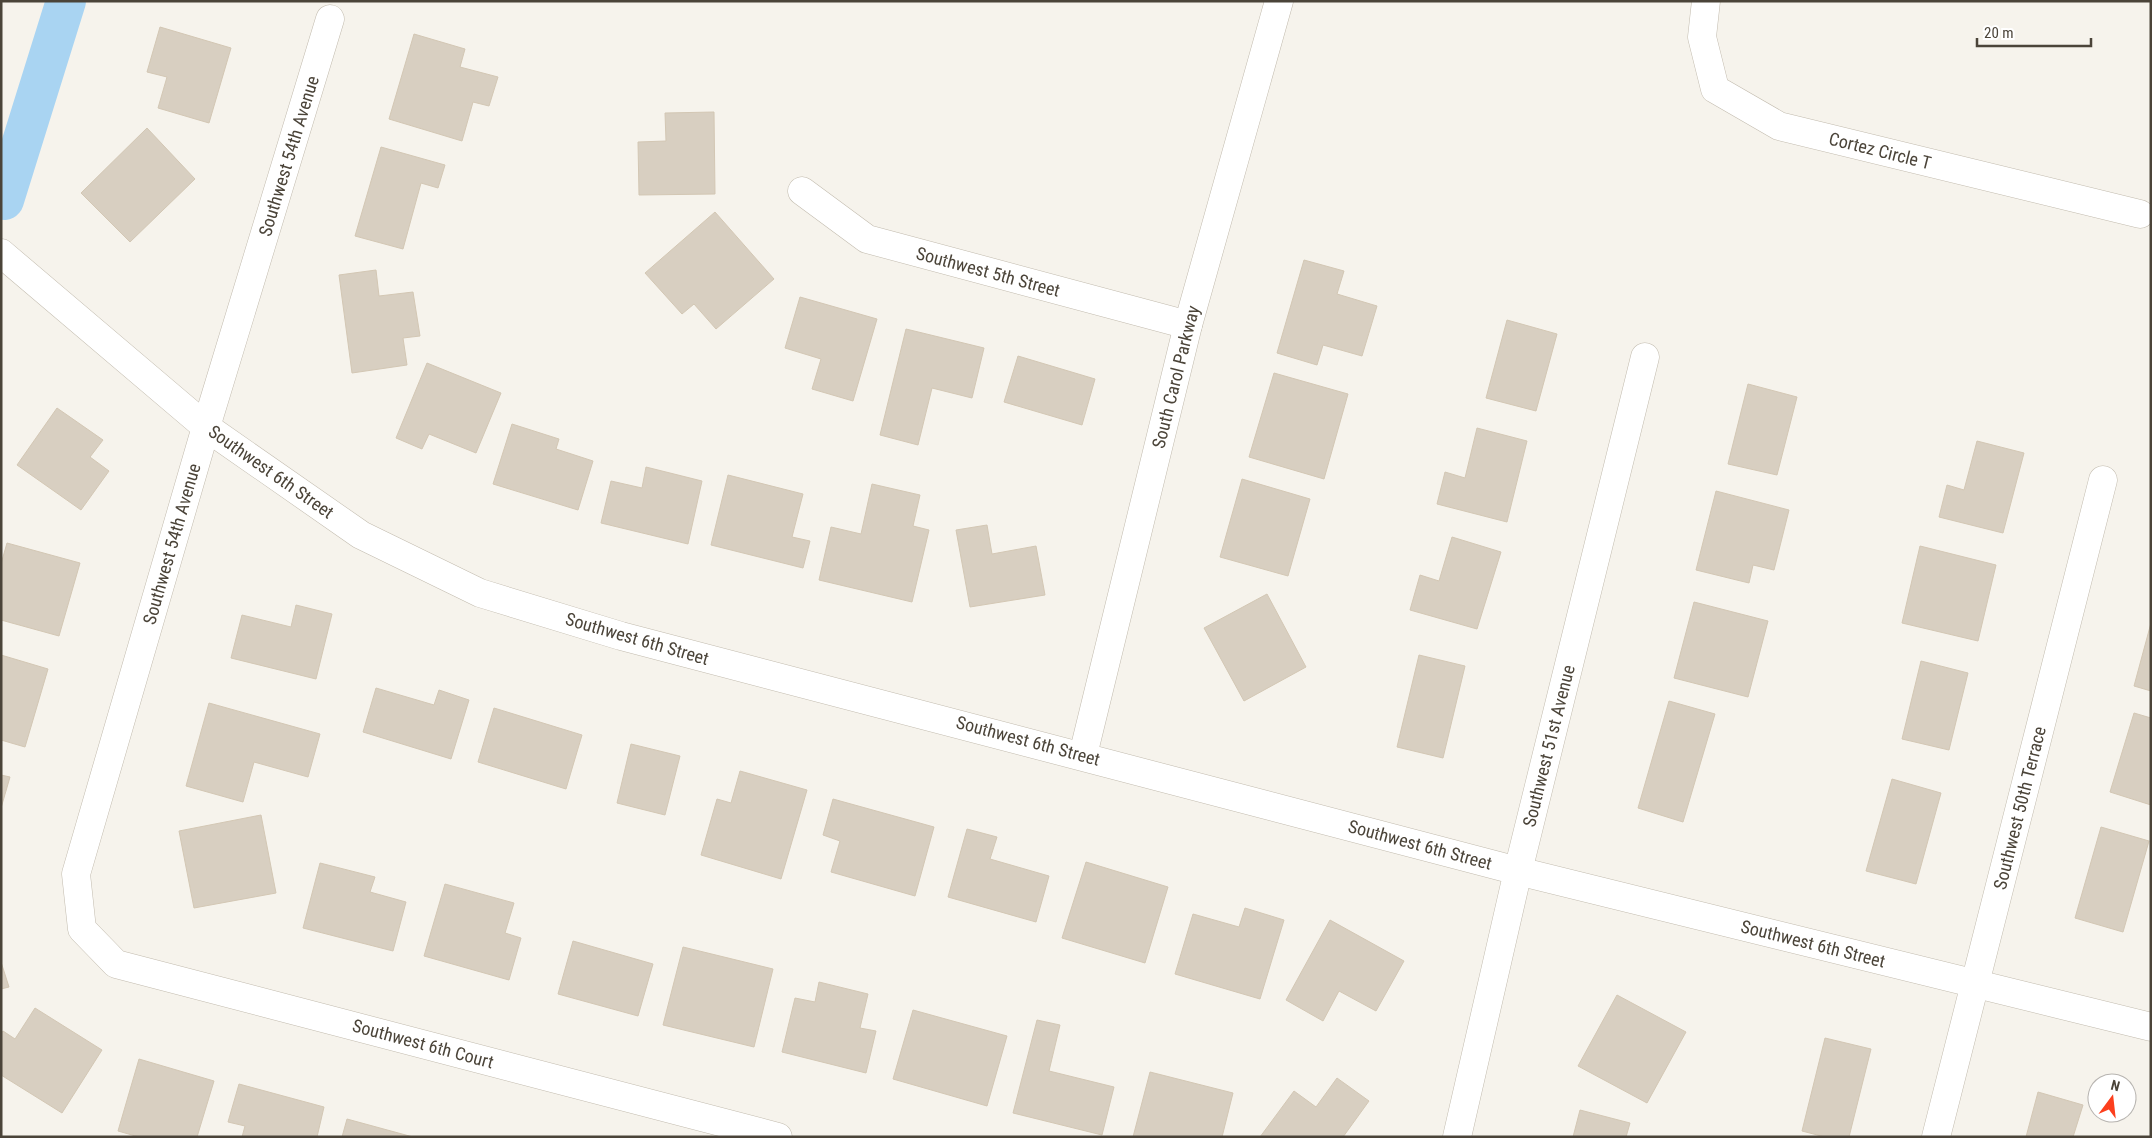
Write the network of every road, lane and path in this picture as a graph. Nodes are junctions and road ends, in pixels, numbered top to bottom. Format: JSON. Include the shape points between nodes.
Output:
{"nodes":[{"id":1,"x":1279,"y":1,"type":"edge"},
{"id":2,"x":1706,"y":1,"type":"edge"},
{"id":3,"x":330,"y":19,"type":"dead end"},
{"id":4,"x":802,"y":191,"type":"dead end"},
{"id":5,"x":2140,"y":214,"type":"dead end"},
{"id":6,"x":1,"y":253,"type":"edge"},
{"id":7,"x":1188,"y":325,"type":"junction"},
{"id":8,"x":1646,"y":357,"type":"dead end"},
{"id":9,"x":206,"y":427,"type":"junction"},
{"id":10,"x":2103,"y":480,"type":"dead end"},
{"id":11,"x":1083,"y":756,"type":"junction"},
{"id":12,"x":1518,"y":871,"type":"junction"},
{"id":13,"x":82,"y":928,"type":"joint"},
{"id":14,"x":1975,"y":984,"type":"junction"},
{"id":15,"x":2151,"y":1027,"type":"edge"},
{"id":16,"x":778,"y":1137,"type":"edge"},
{"id":17,"x":1457,"y":1137,"type":"edge"},
{"id":18,"x":1936,"y":1137,"type":"edge"}],
"edges":[{"from":1,"to":7,"type":"street","name":"South Carol Parkway"},
{"from":2,"to":5,"type":"street","name":"Cortez Circle T","via":[[1702,38],[1715,88],[1779,126]]},
{"from":3,"to":9,"type":"street","name":"Southwest 54th Avenue"},
{"from":4,"to":7,"type":"street","name":"Southwest 5th Street","via":[[867,239]]},
{"from":6,"to":9,"type":"street","name":"Southwest 6th Street"},
{"from":7,"to":11,"type":"street","name":"South Carol Parkway"},
{"from":8,"to":12,"type":"street","name":"Southwest 51st Avenue"},
{"from":9,"to":11,"type":"street","name":"Southwest 6th Street","via":[[362,535],[480,592],[621,636]]},
{"from":9,"to":13,"type":"street","name":"Southwest 54th Avenue","via":[[76,874]]},
{"from":10,"to":14,"type":"street","name":"Southwest 50th Terrace"},
{"from":11,"to":12,"type":"street","name":"Southwest 6th Street"},
{"from":12,"to":14,"type":"street","name":"Southwest 6th Street"},
{"from":12,"to":17,"type":"street","name":"Southwest 51st Avenue"},
{"from":13,"to":16,"type":"street","name":"Southwest 6th Court","via":[[116,964]]},
{"from":14,"to":15,"type":"street","name":"Southwest 6th Street"},
{"from":14,"to":18,"type":"street","name":"Southwest 50th Terrace"}]}
